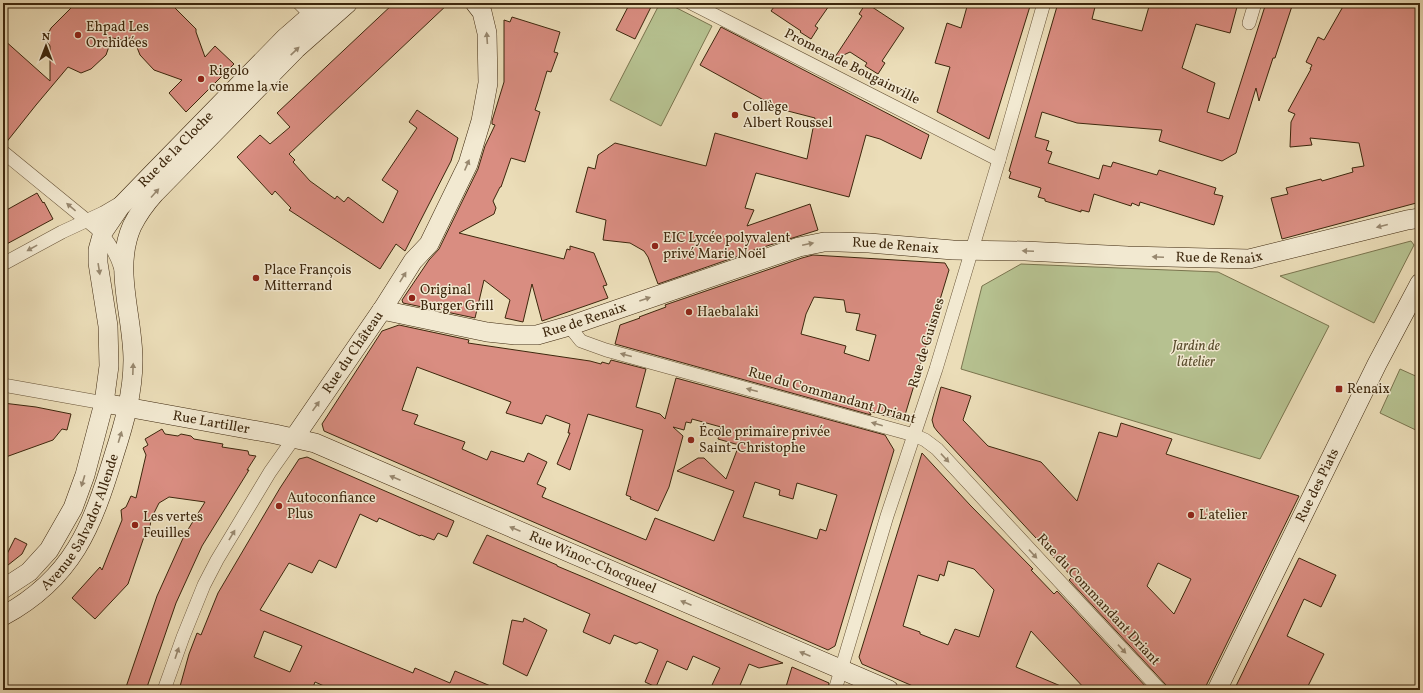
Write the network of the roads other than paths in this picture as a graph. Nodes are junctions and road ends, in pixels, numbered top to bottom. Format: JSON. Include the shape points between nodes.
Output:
{"nodes":[{"id":1,"x":325,"y":3,"type":"edge"},
{"id":2,"x":348,"y":3,"type":"edge"},
{"id":3,"x":475,"y":3,"type":"edge"},
{"id":4,"x":691,"y":3,"type":"edge"},
{"id":5,"x":1044,"y":3,"type":"edge"},
{"id":6,"x":1251,"y":4,"type":"edge"},
{"id":7,"x":311,"y":15,"type":"edge"},
{"id":8,"x":1249,"y":23,"type":"dead end"},
{"id":9,"x":3,"y":152,"type":"edge"},
{"id":10,"x":999,"y":160,"type":"junction"},
{"id":11,"x":128,"y":198,"type":"junction"},
{"id":12,"x":1420,"y":218,"type":"edge"},
{"id":13,"x":87,"y":220,"type":"junction"},
{"id":14,"x":132,"y":225,"type":"joint"},
{"id":15,"x":102,"y":234,"type":"junction"},
{"id":16,"x":972,"y":249,"type":"junction"},
{"id":17,"x":3,"y":264,"type":"edge"},
{"id":18,"x":124,"y":282,"type":"junction"},
{"id":19,"x":1420,"y":283,"type":"edge"},
{"id":20,"x":382,"y":310,"type":"junction"},
{"id":21,"x":568,"y":326,"type":"junction"},
{"id":22,"x":3,"y":385,"type":"edge"},
{"id":23,"x":104,"y":403,"type":"junction"},
{"id":24,"x":127,"y":407,"type":"junction"},
{"id":25,"x":914,"y":435,"type":"junction"},
{"id":26,"x":294,"y":438,"type":"junction"},
{"id":27,"x":3,"y":589,"type":"edge"},
{"id":28,"x":3,"y":616,"type":"edge"},
{"id":29,"x":841,"y":669,"type":"junction"},
{"id":30,"x":164,"y":690,"type":"edge"},
{"id":31,"x":835,"y":690,"type":"edge"},
{"id":32,"x":889,"y":690,"type":"edge"},
{"id":33,"x":1160,"y":690,"type":"edge"},
{"id":34,"x":1217,"y":690,"type":"edge"}],
"edges":[{"from":1,"to":7,"type":"street","name":"Rue de la Cloche"},
{"from":2,"to":7,"type":"street","name":"Rue de la Cloche"},
{"from":20,"to":3,"type":"street","name":"Rue du Château","one_way":true,"via":[[413,261],[429,244],[468,164],[475,143],[488,83],[487,33],[482,12]]},
{"from":4,"to":10,"type":"street","name":"Promenade Bougainville"},
{"from":5,"to":10,"type":"street","name":"Rue de Guisnes"},
{"from":6,"to":8,"type":"street"},
{"from":7,"to":11,"type":"street","name":"Rue de la Cloche"},
{"from":14,"to":7,"type":"street","name":"Rue de la Cloche","one_way":true,"via":[[155,193],[296,49]]},
{"from":13,"to":9,"type":"street","one_way":true},
{"from":10,"to":16,"type":"street","name":"Rue de Guisnes"},
{"from":11,"to":13,"type":"street","name":"Rue de la Cloche"},
{"from":11,"to":15,"type":"street","name":"Avenue Salvador Allende"},
{"from":12,"to":16,"type":"street","name":"Rue de Renaix","one_way":true,"via":[[1249,259]]},
{"from":13,"to":15,"type":"street"},
{"from":13,"to":17,"type":"street","name":"Rue de la Cloche","one_way":true},
{"from":14,"to":18,"type":"street","name":"Avenue Salvador Allende","via":[[124,260]]},
{"from":15,"to":18,"type":"street","via":[[118,258]]},
{"from":15,"to":23,"type":"street","name":"Avenue Salvador Allende","one_way":true,"via":[[98,263],[110,350]]},
{"from":21,"to":16,"type":"street","name":"Rue de Renaix","one_way":true,"via":[[810,244],[869,243],[953,250]]},
{"from":16,"to":25,"type":"street","name":"Rue de Guisnes"},
{"from":24,"to":18,"type":"street","name":"Avenue Salvador Allende","one_way":true,"via":[[132,376],[133,341]]},
{"from":19,"to":34,"type":"street","name":"Rue des Piats"},
{"from":20,"to":21,"type":"street","name":"Rue de Renaix","via":[[487,332],[514,335],[537,335]]},
{"from":26,"to":20,"type":"street","name":"Rue du Château","one_way":true},
{"from":25,"to":21,"type":"street","name":"Rue du Commandant Driant","one_way":true,"via":[[606,350],[581,341]]},
{"from":22,"to":23,"type":"street"},
{"from":23,"to":24,"type":"street"},
{"from":23,"to":27,"type":"street","name":"Avenue Salvador Allende","one_way":true,"via":[[85,476],[66,523],[39,562]]},
{"from":24,"to":26,"type":"street","name":"Rue Lartiller"},
{"from":28,"to":24,"type":"street","name":"Avenue Salvador Allende","one_way":true,"via":[[19,607],[61,572],[79,545],[95,513]]},
{"from":25,"to":29,"type":"street","name":"Rue de Guisnes"},
{"from":25,"to":33,"type":"street","name":"Rue du Commandant Driant","one_way":true,"via":[[937,450]]},
{"from":29,"to":26,"type":"street","name":"Rue Winoc-Chocqueel","one_way":true,"via":[[324,447]]},
{"from":30,"to":26,"type":"street","name":"Rue du Château","one_way":true,"via":[[207,578],[270,472]]},
{"from":29,"to":31,"type":"street","name":"Rue de Guisnes"},
{"from":29,"to":32,"type":"street","name":"Rue Winoc-Chocqueel"}]}
